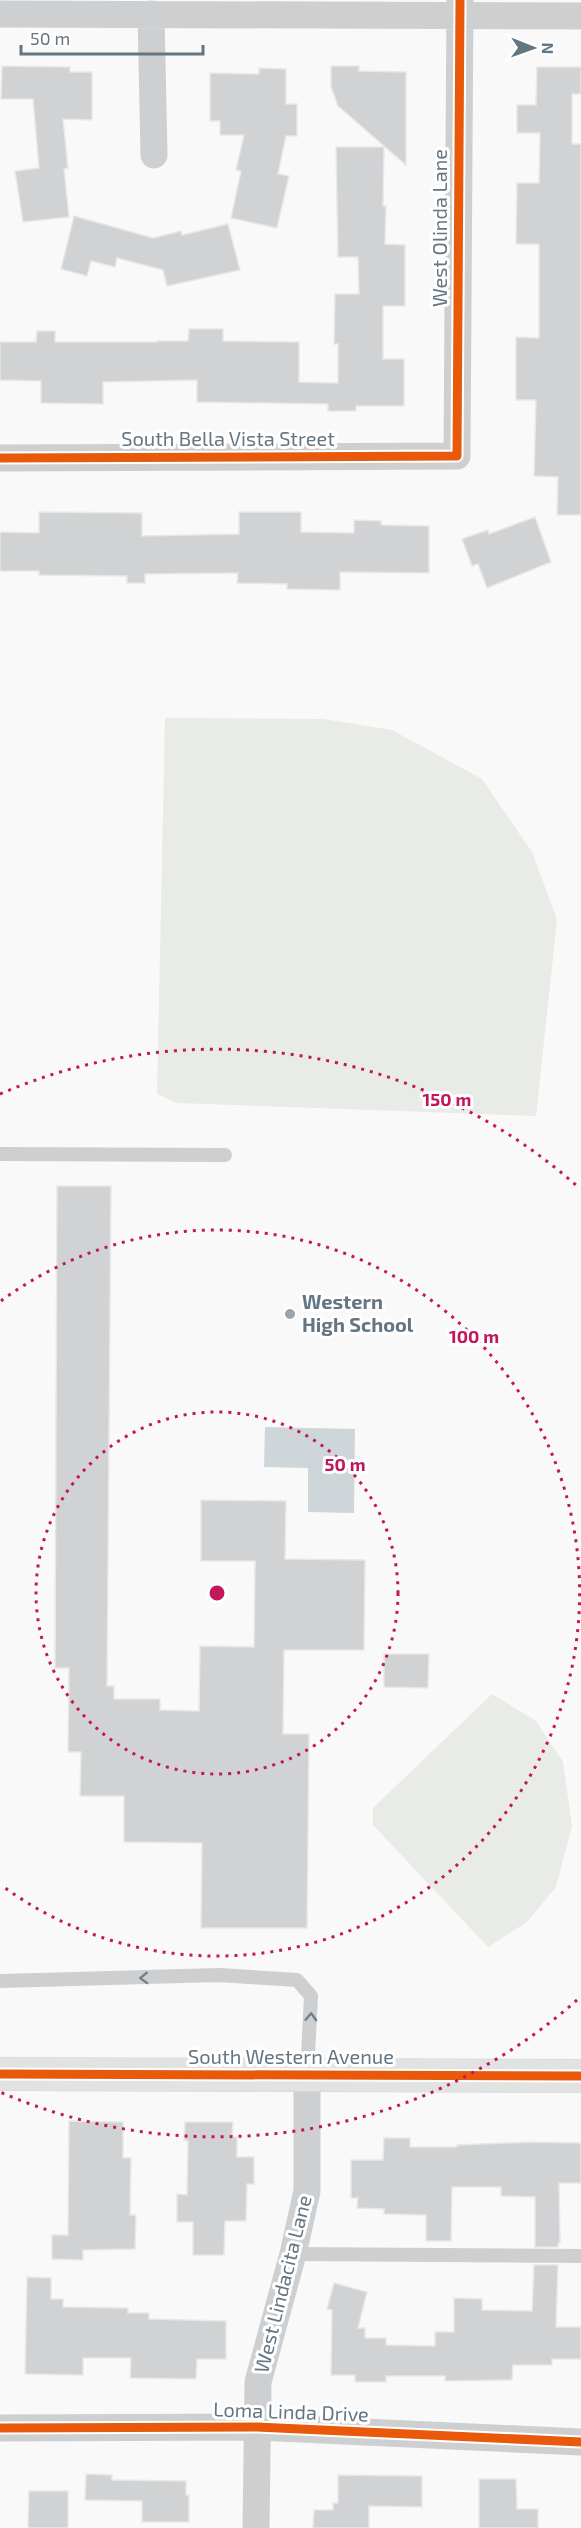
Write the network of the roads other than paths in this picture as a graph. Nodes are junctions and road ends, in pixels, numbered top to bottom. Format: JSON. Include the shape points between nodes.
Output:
{"nodes":[{"id":1,"x":288,"y":7,"type":"edge"},
{"id":2,"x":460,"y":8,"type":"edge"},
{"id":3,"x":0,"y":14,"type":"edge"},
{"id":4,"x":151,"y":14,"type":"junction"},
{"id":5,"x":581,"y":16,"type":"edge"},
{"id":6,"x":154,"y":155,"type":"dead end"},
{"id":7,"x":457,"y":456,"type":"joint"},
{"id":8,"x":0,"y":458,"type":"edge"},
{"id":9,"x":0,"y":1154,"type":"edge"},
{"id":10,"x":225,"y":1155,"type":"dead end"},
{"id":11,"x":0,"y":1981,"type":"edge"},
{"id":12,"x":0,"y":2074,"type":"edge"},
{"id":13,"x":307,"y":2075,"type":"junction"},
{"id":14,"x":581,"y":2076,"type":"edge"},
{"id":15,"x":293,"y":2254,"type":"junction"},
{"id":16,"x":581,"y":2256,"type":"edge"},
{"id":17,"x":257,"y":2427,"type":"junction"},
{"id":18,"x":0,"y":2428,"type":"edge"},
{"id":19,"x":581,"y":2442,"type":"edge"},
{"id":20,"x":256,"y":2528,"type":"edge"}],
"edges":[{"from":1,"to":2,"type":"street"},
{"from":1,"to":4,"type":"street"},
{"from":2,"to":5,"type":"street"},
{"from":2,"to":7,"type":"street","name":"West Olinda Lane"},
{"from":3,"to":4,"type":"street"},
{"from":4,"to":6,"type":"street"},
{"from":7,"to":8,"type":"street","name":"South Bella Vista Street"},
{"from":9,"to":10,"type":"lane"},
{"from":13,"to":11,"type":"lane","one_way":true,"via":[[311,1996],[297,1980],[219,1975]]},
{"from":12,"to":13,"type":"street","name":"South Western Avenue"},
{"from":13,"to":14,"type":"street","name":"South Western Avenue"},
{"from":13,"to":15,"type":"street","name":"West Lindacita Lane","via":[[307,2191]]},
{"from":15,"to":16,"type":"lane"},
{"from":15,"to":17,"type":"street","name":"West Lindacita Lane","via":[[258,2382]]},
{"from":17,"to":18,"type":"street","name":"Loma Linda Drive"},
{"from":17,"to":19,"type":"street","name":"Loma Linda Drive"},
{"from":17,"to":20,"type":"street","name":"West Lindacita Lane"}]}
